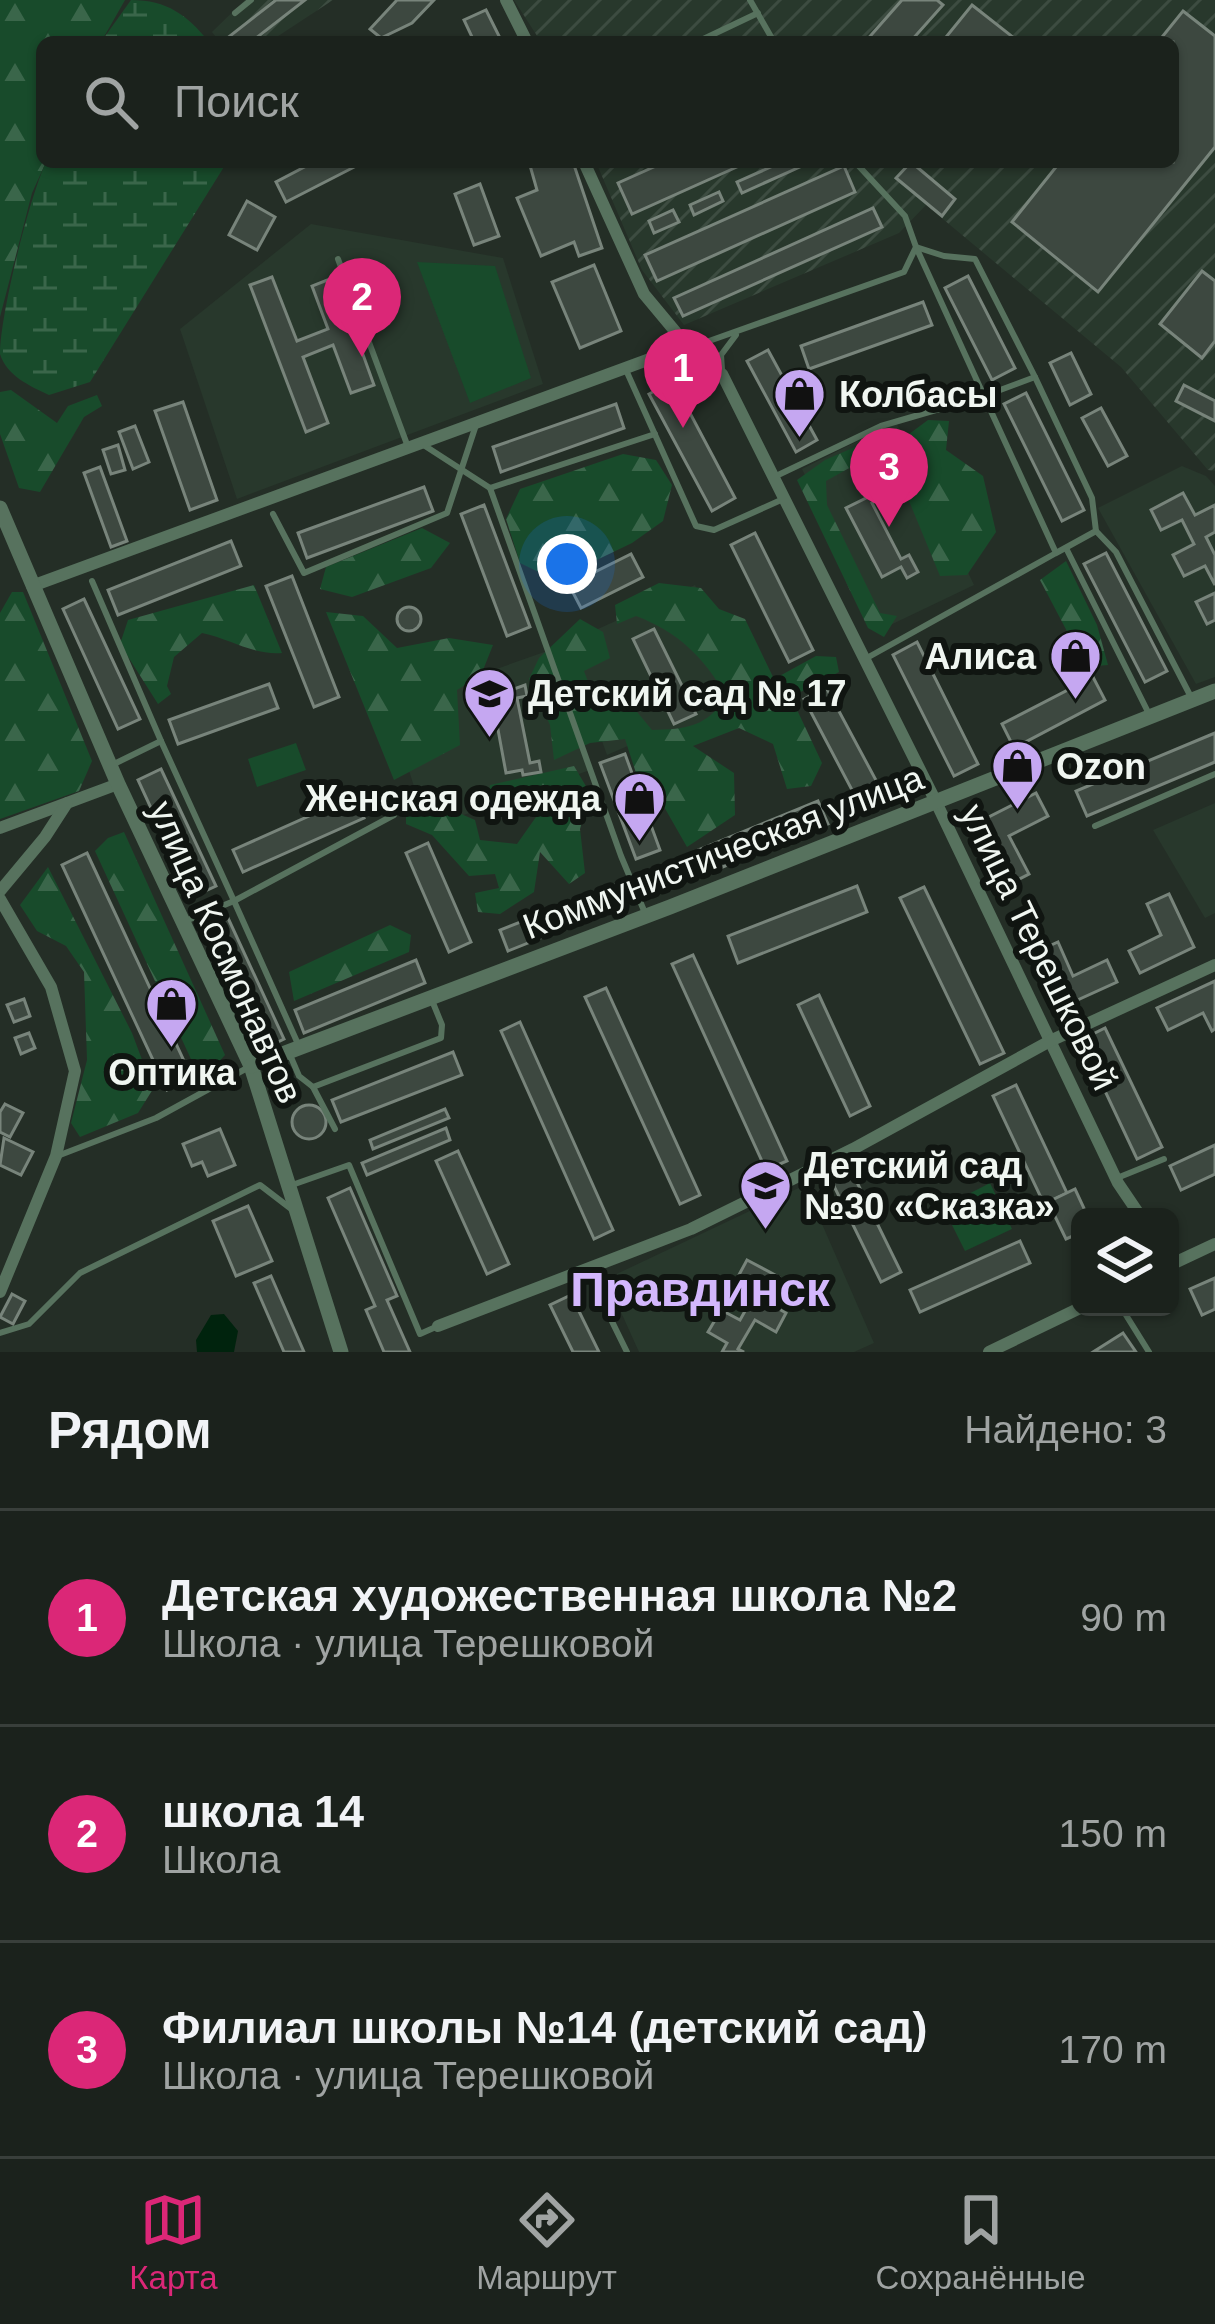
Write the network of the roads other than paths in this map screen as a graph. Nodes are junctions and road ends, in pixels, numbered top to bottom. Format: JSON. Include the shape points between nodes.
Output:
{"nodes":[{"id":1,"x":251,"y":0,"type":"edge"},
{"id":2,"x":506,"y":0,"type":"edge"},
{"id":3,"x":751,"y":0,"type":"edge"},
{"id":4,"x":236,"y":13,"type":"dead end"},
{"id":5,"x":758,"y":13,"type":"junction"},
{"id":6,"x":524,"y":36,"type":"edge"},
{"id":7,"x":710,"y":36,"type":"edge"},
{"id":8,"x":771,"y":36,"type":"edge"},
{"id":9,"x":587,"y":168,"type":"edge"},
{"id":10,"x":861,"y":168,"type":"edge"},
{"id":11,"x":916,"y":248,"type":"junction"},
{"id":12,"x":338,"y":259,"type":"dead end"},
{"id":13,"x":741,"y":330,"type":"junction"},
{"id":14,"x":700,"y":361,"type":"junction"},
{"id":15,"x":625,"y":368,"type":"junction"},
{"id":16,"x":722,"y":374,"type":"junction"},
{"id":17,"x":1035,"y":376,"type":"junction"},
{"id":18,"x":984,"y":396,"type":"junction"},
{"id":19,"x":477,"y":422,"type":"junction"},
{"id":20,"x":655,"y":434,"type":"junction"},
{"id":21,"x":415,"y":445,"type":"junction"},
{"id":22,"x":461,"y":469,"type":"junction"},
{"id":23,"x":774,"y":477,"type":"junction"},
{"id":24,"x":490,"y":488,"type":"junction"},
{"id":25,"x":784,"y":499,"type":"junction"},
{"id":26,"x":0,"y":508,"type":"edge"},
{"id":27,"x":273,"y":514,"type":"dead end"},
{"id":28,"x":1096,"y":531,"type":"junction"},
{"id":29,"x":1066,"y":548,"type":"junction"},
{"id":30,"x":1056,"y":553,"type":"junction"},
{"id":31,"x":92,"y":581,"type":"dead end"},
{"id":32,"x":32,"y":586,"type":"junction"},
{"id":33,"x":865,"y":659,"type":"junction"},
{"id":34,"x":1215,"y":691,"type":"edge"},
{"id":35,"x":1192,"y":700,"type":"junction"},
{"id":36,"x":1150,"y":717,"type":"junction"},
{"id":37,"x":161,"y":742,"type":"junction"},
{"id":38,"x":110,"y":766,"type":"junction"},
{"id":39,"x":1215,"y":774,"type":"edge"},
{"id":40,"x":118,"y":784,"type":"junction"},
{"id":41,"x":936,"y":802,"type":"junction"},
{"id":42,"x":67,"y":803,"type":"junction"},
{"id":43,"x":394,"y":815,"type":"dead end"},
{"id":44,"x":1095,"y":826,"type":"dead end"},
{"id":45,"x":0,"y":828,"type":"edge"},
{"id":46,"x":0,"y":895,"type":"edge"},
{"id":47,"x":234,"y":901,"type":"junction"},
{"id":48,"x":646,"y":916,"type":"junction"},
{"id":49,"x":183,"y":922,"type":"junction"},
{"id":50,"x":1215,"y":965,"type":"edge"},
{"id":51,"x":431,"y":998,"type":"junction"},
{"id":52,"x":1050,"y":1041,"type":"junction"},
{"id":53,"x":294,"y":1050,"type":"junction"},
{"id":54,"x":251,"y":1066,"type":"junction"},
{"id":55,"x":314,"y":1087,"type":"junction"},
{"id":56,"x":335,"y":1130,"type":"dead end"},
{"id":57,"x":56,"y":1156,"type":"junction"},
{"id":58,"x":1164,"y":1159,"type":"dead end"},
{"id":59,"x":1117,"y":1181,"type":"junction"},
{"id":60,"x":289,"y":1186,"type":"junction"},
{"id":61,"x":1124,"y":1208,"type":"edge"},
{"id":62,"x":1135,"y":1208,"type":"edge"},
{"id":63,"x":298,"y":1214,"type":"junction"},
{"id":64,"x":1215,"y":1244,"type":"edge"},
{"id":65,"x":1179,"y":1257,"type":"edge"},
{"id":66,"x":603,"y":1262,"type":"junction"},
{"id":67,"x":0,"y":1292,"type":"edge"},
{"id":68,"x":1071,"y":1312,"type":"edge"},
{"id":69,"x":1127,"y":1316,"type":"edge"},
{"id":70,"x":438,"y":1326,"type":"joint"},
{"id":71,"x":0,"y":1334,"type":"edge"},
{"id":72,"x":341,"y":1352,"type":"edge"},
{"id":73,"x":627,"y":1352,"type":"edge"},
{"id":74,"x":988,"y":1352,"type":"edge"},
{"id":75,"x":1149,"y":1352,"type":"edge"}],
"edges":[{"from":1,"to":4,"type":"lane"},
{"from":2,"to":6,"type":"street"},
{"from":3,"to":5,"type":"lane"},
{"from":5,"to":7,"type":"lane"},
{"from":5,"to":8,"type":"lane"},
{"from":9,"to":14,"type":"street","via":[[644,294]]},
{"from":10,"to":11,"type":"lane","via":[[905,215]]},
{"from":11,"to":13,"type":"lane","via":[[904,272]]},
{"from":11,"to":17,"type":"lane","via":[[975,259]]},
{"from":11,"to":18,"type":"lane"},
{"from":12,"to":21,"type":"lane"},
{"from":13,"to":14,"type":"lane","via":[[710,341]]},
{"from":13,"to":16,"type":"lane","via":[[721,355]]},
{"from":14,"to":15,"type":"street","via":[[669,352]]},
{"from":14,"to":16,"type":"street"},
{"from":15,"to":19,"type":"street"},
{"from":15,"to":20,"type":"lane"},
{"from":16,"to":23,"type":"street","name":"улица Терешковой"},
{"from":17,"to":18,"type":"lane"},
{"from":17,"to":28,"type":"lane","via":[[1092,498]]},
{"from":18,"to":23,"type":"lane","via":[[881,426]]},
{"from":18,"to":30,"type":"lane"},
{"from":19,"to":21,"type":"street"},
{"from":19,"to":22,"type":"lane"},
{"from":20,"to":24,"type":"lane"},
{"from":20,"to":25,"type":"lane","via":[[696,526],[714,530]]},
{"from":21,"to":22,"type":"lane"},
{"from":21,"to":32,"type":"street"},
{"from":22,"to":24,"type":"lane"},
{"from":22,"to":27,"type":"lane","via":[[447,513],[304,573]]},
{"from":23,"to":25,"type":"street","name":"улица Терешковой"},
{"from":24,"to":48,"type":"lane"},
{"from":25,"to":33,"type":"street","name":"улица Терешковой"},
{"from":26,"to":32,"type":"street","name":"улица Космонавтов"},
{"from":28,"to":29,"type":"lane"},
{"from":28,"to":35,"type":"lane","via":[[1116,552]]},
{"from":29,"to":30,"type":"lane"},
{"from":29,"to":36,"type":"lane"},
{"from":30,"to":33,"type":"lane"},
{"from":31,"to":37,"type":"lane"},
{"from":32,"to":38,"type":"street","name":"улица Космонавтов"},
{"from":33,"to":41,"type":"street","name":"улица Терешковой"},
{"from":34,"to":35,"type":"street","name":"Коммунистическая улица"},
{"from":35,"to":36,"type":"street","name":"Коммунистическая улица"},
{"from":36,"to":41,"type":"street","name":"Коммунистическая улица"},
{"from":37,"to":38,"type":"lane"},
{"from":37,"to":47,"type":"lane"},
{"from":38,"to":40,"type":"street","name":"улица Космонавтов"},
{"from":39,"to":44,"type":"lane"},
{"from":40,"to":42,"type":"street"},
{"from":40,"to":49,"type":"street","name":"улица Космонавтов"},
{"from":41,"to":48,"type":"street","name":"Коммунистическая улица"},
{"from":41,"to":52,"type":"street","name":"улица Терешковой"},
{"from":42,"to":45,"type":"street"},
{"from":42,"to":46,"type":"street"},
{"from":43,"to":47,"type":"lane"},
{"from":46,"to":57,"type":"street","via":[[50,987],[75,1070]]},
{"from":47,"to":49,"type":"lane"},
{"from":47,"to":53,"type":"lane"},
{"from":48,"to":51,"type":"street","name":"Коммунистическая улица"},
{"from":49,"to":54,"type":"street","name":"улица Космонавтов"},
{"from":50,"to":52,"type":"street"},
{"from":51,"to":53,"type":"street","name":"Коммунистическая улица"},
{"from":51,"to":55,"type":"lane","via":[[441,1038]]},
{"from":52,"to":59,"type":"street","name":"улица Терешковой"},
{"from":52,"to":66,"type":"street","via":[[854,1149]]},
{"from":53,"to":54,"type":"street","name":"Коммунистическая улица"},
{"from":53,"to":55,"type":"lane","via":[[299,1076]]},
{"from":54,"to":57,"type":"lane","via":[[156,1118]]},
{"from":54,"to":60,"type":"street","name":"улица Космонавтов"},
{"from":55,"to":56,"type":"lane"},
{"from":57,"to":67,"type":"street"},
{"from":58,"to":59,"type":"lane"},
{"from":59,"to":61,"type":"street","name":"улица Терешковой"},
{"from":59,"to":62,"type":"street","name":"улица Терешковой"},
{"from":60,"to":63,"type":"street","name":"улица Космонавтов"},
{"from":60,"to":70,"type":"lane","via":[[349,1165],[420,1334]]},
{"from":63,"to":71,"type":"lane","via":[[260,1185],[80,1274],[29,1324]]},
{"from":63,"to":72,"type":"street","name":"улица Космонавтов"},
{"from":64,"to":65,"type":"street"},
{"from":66,"to":70,"type":"street"},
{"from":66,"to":73,"type":"lane","via":[[596,1289]]},
{"from":68,"to":74,"type":"street"},
{"from":69,"to":75,"type":"lane"}]}
